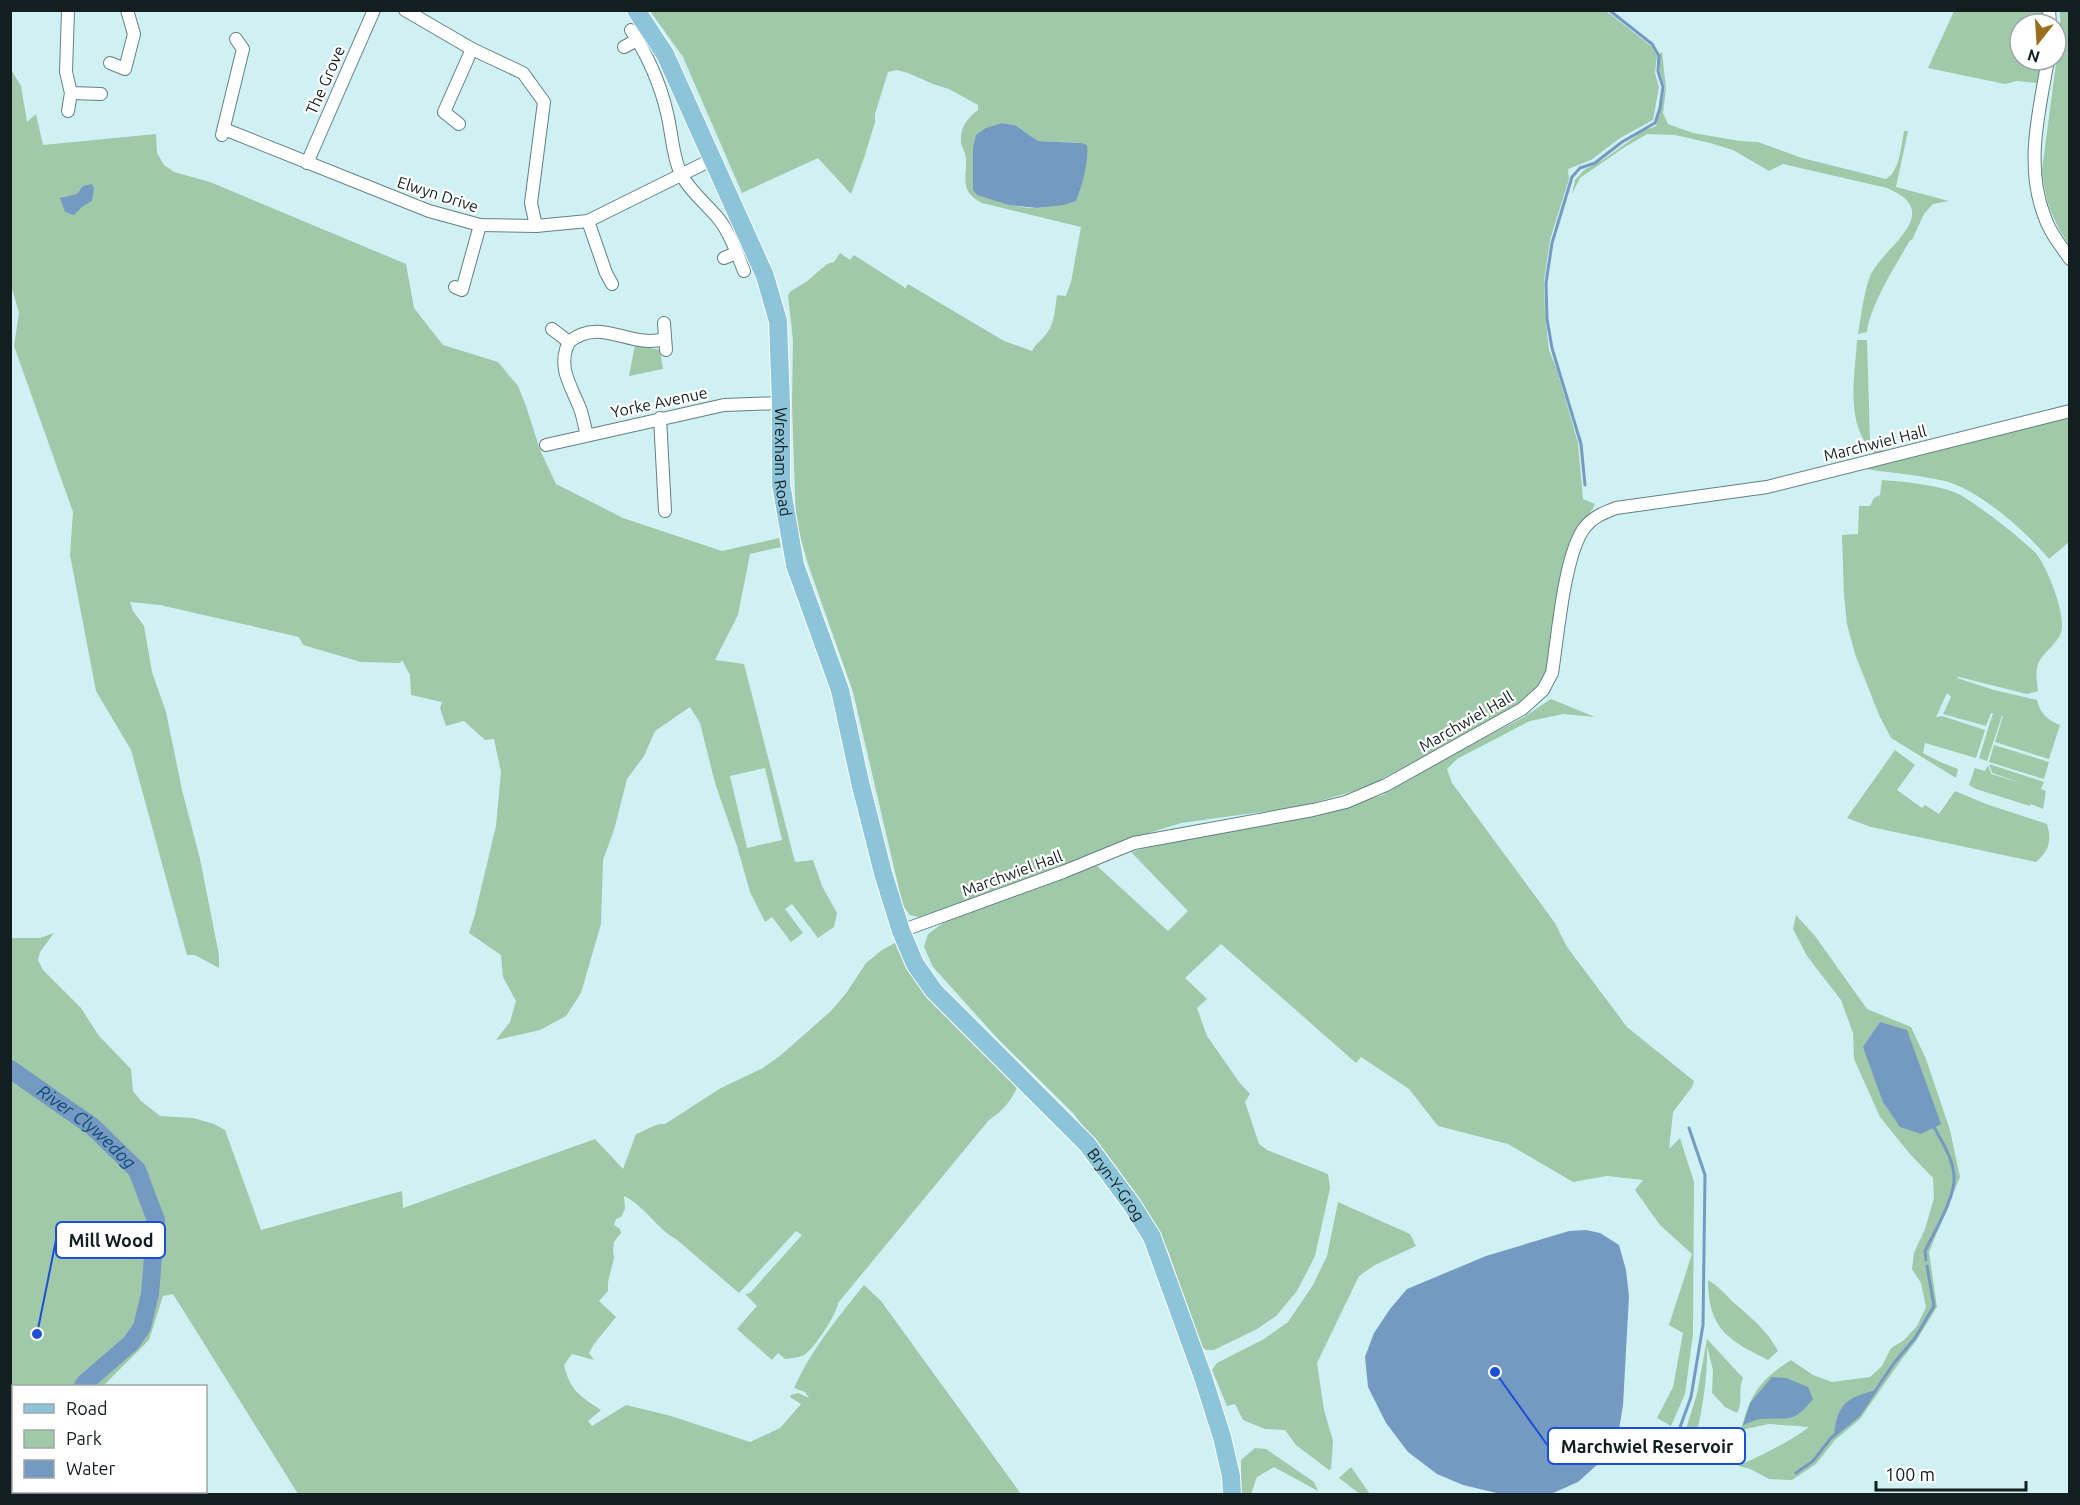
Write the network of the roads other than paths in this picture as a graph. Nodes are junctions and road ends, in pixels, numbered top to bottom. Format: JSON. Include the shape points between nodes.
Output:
{"nodes":[{"id":1,"x":68,"y":10,"type":"edge"},
{"id":2,"x":127,"y":10,"type":"edge"},
{"id":3,"x":374,"y":10,"type":"edge"},
{"id":4,"x":405,"y":10,"type":"edge"},
{"id":5,"x":636,"y":10,"type":"edge"},
{"id":6,"x":244,"y":46,"type":"dead end"},
{"id":7,"x":624,"y":47,"type":"dead end"},
{"id":8,"x":472,"y":49,"type":"junction"},
{"id":9,"x":110,"y":63,"type":"dead end"},
{"id":10,"x":2046,"y":72,"type":"edge"},
{"id":11,"x":71,"y":93,"type":"junction"},
{"id":12,"x":101,"y":94,"type":"dead end"},
{"id":13,"x":68,"y":111,"type":"dead end"},
{"id":14,"x":459,"y":124,"type":"dead end"},
{"id":15,"x":712,"y":159,"type":"junction"},
{"id":16,"x":307,"y":163,"type":"junction"},
{"id":17,"x":681,"y":174,"type":"junction"},
{"id":18,"x":588,"y":221,"type":"junction"},
{"id":19,"x":480,"y":225,"type":"junction"},
{"id":20,"x":536,"y":226,"type":"junction"},
{"id":21,"x":736,"y":253,"type":"junction"},
{"id":22,"x":724,"y":258,"type":"dead end"},
{"id":23,"x":2070,"y":259,"type":"edge"},
{"id":24,"x":744,"y":271,"type":"dead end"},
{"id":25,"x":605,"y":278,"type":"dead end"},
{"id":26,"x":462,"y":290,"type":"dead end"},
{"id":27,"x":664,"y":323,"type":"dead end"},
{"id":28,"x":552,"y":329,"type":"dead end"},
{"id":29,"x":569,"y":342,"type":"junction"},
{"id":30,"x":781,"y":403,"type":"junction"},
{"id":31,"x":2070,"y":411,"type":"edge"},
{"id":32,"x":660,"y":418,"type":"junction"},
{"id":33,"x":587,"y":435,"type":"junction"},
{"id":34,"x":546,"y":445,"type":"dead end"},
{"id":35,"x":665,"y":511,"type":"dead end"},
{"id":36,"x":901,"y":931,"type":"junction"},
{"id":37,"x":1232,"y":1494,"type":"edge"}],
"edges":[{"from":1,"to":11,"type":"street","via":[[66,72]]},
{"from":2,"to":9,"type":"street","via":[[134,34],[125,69]]},
{"from":3,"to":16,"type":"street","name":"The Grove"},
{"from":4,"to":8,"type":"street"},
{"from":5,"to":15,"type":"main road","name":"Wrexham Road","via":[[665,54]]},
{"from":6,"to":16,"type":"street","name":"Elwyn Drive","via":[[222,132]]},
{"from":7,"to":17,"type":"street","via":[[634,35],[659,84]]},
{"from":8,"to":14,"type":"street","via":[[438,110]]},
{"from":8,"to":20,"type":"street","via":[[523,73],[544,102],[531,203]]},
{"from":10,"to":23,"type":"street","via":[[2034,167],[2044,216]]},
{"from":11,"to":12,"type":"street"},
{"from":11,"to":13,"type":"street"},
{"from":15,"to":17,"type":"street","name":"Elwyn Drive"},
{"from":15,"to":30,"type":"main road","name":"Wrexham Road","via":[[767,282],[778,321]]},
{"from":16,"to":19,"type":"street","name":"Elwyn Drive","via":[[429,211]]},
{"from":17,"to":18,"type":"street","name":"Elwyn Drive"},
{"from":17,"to":21,"type":"street","via":[[719,219]]},
{"from":18,"to":20,"type":"street","name":"Elwyn Drive"},
{"from":18,"to":25,"type":"street"},
{"from":19,"to":20,"type":"street","name":"Elwyn Drive"},
{"from":19,"to":26,"type":"street"},
{"from":21,"to":22,"type":"street"},
{"from":21,"to":24,"type":"street"},
{"from":27,"to":29,"type":"street","via":[[665,345],[598,331]]},
{"from":28,"to":29,"type":"street"},
{"from":29,"to":33,"type":"street","via":[[564,352],[564,372]]},
{"from":30,"to":32,"type":"street","name":"Yorke Avenue","via":[[724,405]]},
{"from":30,"to":36,"type":"main road","name":"Wrexham Road","via":[[781,484],[795,565],[840,690]]},
{"from":31,"to":36,"type":"street","name":"Marchwiel Hall","via":[[1767,487],[1616,508],[1598,514],[1572,549],[1552,673],[1543,690],[1522,709],[1386,785],[1346,802],[1134,843]]},
{"from":32,"to":33,"type":"street","name":"Yorke Avenue"},
{"from":32,"to":35,"type":"street","via":[[657,481]]},
{"from":33,"to":34,"type":"street","name":"Yorke Avenue"},
{"from":36,"to":37,"type":"main road","name":"Bryn-Y-Grog","via":[[915,964],[934,991],[1087,1144],[1152,1237],[1222,1437]]}]}
